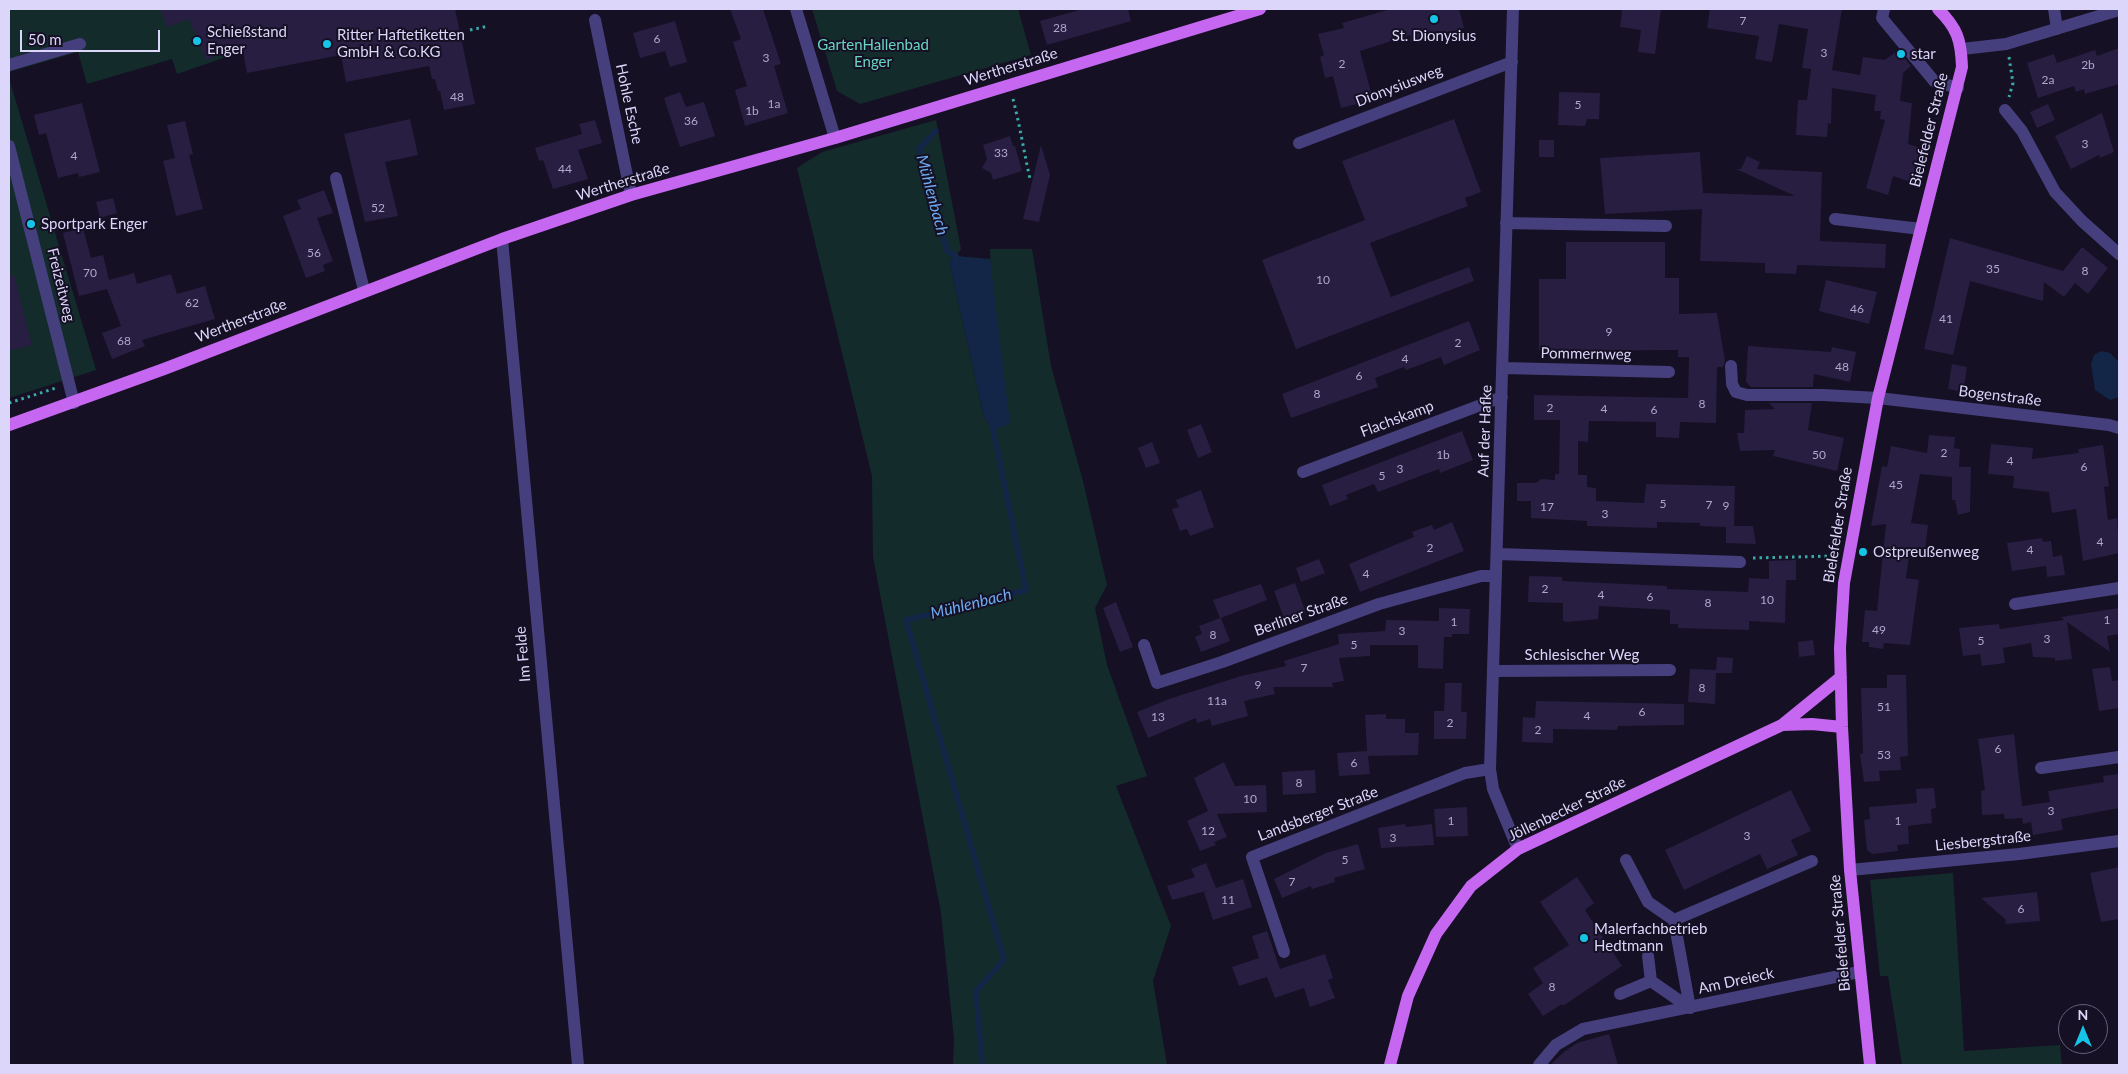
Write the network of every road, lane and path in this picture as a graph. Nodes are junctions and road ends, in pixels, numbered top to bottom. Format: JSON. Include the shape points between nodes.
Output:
{"nodes":[{"id":1,"x":796,"y":9,"type":"edge"},
{"id":2,"x":1260,"y":9,"type":"edge"},
{"id":3,"x":1513,"y":9,"type":"edge"},
{"id":4,"x":1884,"y":9,"type":"edge"},
{"id":5,"x":1938,"y":9,"type":"edge"},
{"id":6,"x":2054,"y":9,"type":"edge"},
{"id":7,"x":2119,"y":10,"type":"edge"},
{"id":8,"x":1243,"y":11,"type":"edge"},
{"id":9,"x":595,"y":20,"type":"dead end"},
{"id":10,"x":489,"y":26,"type":"dead end"},
{"id":11,"x":2057,"y":29,"type":"junction"},
{"id":12,"x":470,"y":30,"type":"dead end"},
{"id":13,"x":80,"y":44,"type":"dead end"},
{"id":14,"x":2006,"y":44,"type":"junction"},
{"id":15,"x":1962,"y":49,"type":"junction"},
{"id":16,"x":1512,"y":62,"type":"junction"},
{"id":17,"x":9,"y":65,"type":"edge"},
{"id":18,"x":1008,"y":85,"type":"junction"},
{"id":19,"x":1958,"y":88,"type":"junction"},
{"id":20,"x":2005,"y":110,"type":"joint"},
{"id":21,"x":835,"y":138,"type":"junction"},
{"id":22,"x":1299,"y":143,"type":"dead end"},
{"id":23,"x":9,"y":146,"type":"edge"},
{"id":24,"x":336,"y":178,"type":"dead end"},
{"id":25,"x":1030,"y":179,"type":"dead end"},
{"id":26,"x":631,"y":195,"type":"junction"},
{"id":27,"x":1836,"y":219,"type":"dead end"},
{"id":28,"x":1506,"y":223,"type":"junction"},
{"id":29,"x":1666,"y":226,"type":"dead end"},
{"id":30,"x":1921,"y":229,"type":"junction"},
{"id":31,"x":502,"y":239,"type":"junction"},
{"id":32,"x":2119,"y":254,"type":"edge"},
{"id":33,"x":364,"y":290,"type":"junction"},
{"id":34,"x":1731,"y":366,"type":"dead end"},
{"id":35,"x":1503,"y":368,"type":"junction"},
{"id":36,"x":1669,"y":372,"type":"dead end"},
{"id":37,"x":1502,"y":397,"type":"junction"},
{"id":38,"x":1878,"y":398,"type":"junction"},
{"id":39,"x":74,"y":403,"type":"junction"},
{"id":40,"x":9,"y":426,"type":"edge"},
{"id":41,"x":2119,"y":428,"type":"edge"},
{"id":42,"x":1303,"y":472,"type":"dead end"},
{"id":43,"x":1497,"y":554,"type":"junction"},
{"id":44,"x":1848,"y":556,"type":"junction"},
{"id":45,"x":1740,"y":562,"type":"joint"},
{"id":46,"x":1496,"y":576,"type":"junction"},
{"id":47,"x":2119,"y":588,"type":"edge"},
{"id":48,"x":2015,"y":604,"type":"dead end"},
{"id":49,"x":1144,"y":645,"type":"dead end"},
{"id":50,"x":1670,"y":670,"type":"dead end"},
{"id":51,"x":1495,"y":672,"type":"junction"},
{"id":52,"x":1841,"y":677,"type":"junction"},
{"id":53,"x":1782,"y":725,"type":"junction"},
{"id":54,"x":1842,"y":727,"type":"junction"},
{"id":55,"x":2119,"y":757,"type":"edge"},
{"id":56,"x":2041,"y":768,"type":"dead end"},
{"id":57,"x":1490,"y":769,"type":"junction"},
{"id":58,"x":2119,"y":841,"type":"edge"},
{"id":59,"x":1518,"y":849,"type":"junction"},
{"id":60,"x":1626,"y":860,"type":"dead end"},
{"id":61,"x":1812,"y":861,"type":"dead end"},
{"id":62,"x":1850,"y":870,"type":"junction"},
{"id":63,"x":1674,"y":920,"type":"junction"},
{"id":64,"x":1284,"y":952,"type":"dead end"},
{"id":65,"x":1648,"y":956,"type":"dead end"},
{"id":66,"x":1859,"y":972,"type":"junction"},
{"id":67,"x":1651,"y":981,"type":"junction"},
{"id":68,"x":1620,"y":994,"type":"dead end"},
{"id":69,"x":1690,"y":1008,"type":"junction"},
{"id":70,"x":578,"y":1065,"type":"edge"},
{"id":71,"x":1390,"y":1065,"type":"edge"},
{"id":72,"x":1539,"y":1065,"type":"edge"},
{"id":73,"x":1870,"y":1065,"type":"edge"}],
"edges":[{"from":1,"to":21,"type":"street"},
{"from":2,"to":8,"type":"main road","name":"Wertherstraße"},
{"from":3,"to":16,"type":"street","name":"Auf der Hafke"},
{"from":4,"to":19,"type":"street","via":[[1882,18],[1934,81]]},
{"from":5,"to":15,"type":"main road","name":"Bielefelder Straße","via":[[1952,23]]},
{"from":6,"to":11,"type":"street"},
{"from":7,"to":11,"type":"street"},
{"from":8,"to":18,"type":"main road","name":"Wertherstraße"},
{"from":9,"to":26,"type":"street","name":"Hohle Esche"},
{"from":10,"to":12,"type":"path"},
{"from":11,"to":14,"type":"street"},
{"from":13,"to":17,"type":"street"},
{"from":14,"to":15,"type":"street"},
{"from":14,"to":20,"type":"path","via":[[2013,83]]},
{"from":15,"to":19,"type":"main road","name":"Bielefelder Straße"},
{"from":16,"to":22,"type":"street","name":"Dionysiusweg"},
{"from":16,"to":28,"type":"street","name":"Auf der Hafke"},
{"from":18,"to":21,"type":"main road","name":"Wertherstraße"},
{"from":18,"to":25,"type":"path","via":[[1024,140]]},
{"from":19,"to":30,"type":"main road","name":"Bielefelder Straße"},
{"from":20,"to":32,"type":"street","via":[[2022,132],[2055,192]]},
{"from":21,"to":26,"type":"main road","name":"Wertherstraße"},
{"from":23,"to":39,"type":"street","name":"Freizeitweg"},
{"from":24,"to":33,"type":"street"},
{"from":26,"to":31,"type":"main road","name":"Wertherstraße"},
{"from":27,"to":30,"type":"street"},
{"from":28,"to":29,"type":"street"},
{"from":28,"to":35,"type":"street","name":"Auf der Hafke"},
{"from":30,"to":38,"type":"main road","name":"Bielefelder Straße"},
{"from":31,"to":33,"type":"main road","name":"Wertherstraße"},
{"from":31,"to":70,"type":"street","name":"Im Felde"},
{"from":33,"to":39,"type":"main road","name":"Wertherstraße"},
{"from":34,"to":38,"type":"street","name":"Bogenstraße","via":[[1736,392],[1747,395]]},
{"from":35,"to":36,"type":"street","name":"Pommernweg"},
{"from":35,"to":37,"type":"street","name":"Auf der Hafke"},
{"from":37,"to":42,"type":"street","name":"Flachskamp"},
{"from":37,"to":43,"type":"street","name":"Auf der Hafke"},
{"from":38,"to":41,"type":"street","name":"Bogenstraße","via":[[2109,424]]},
{"from":38,"to":44,"type":"main road","name":"Bielefelder Straße"},
{"from":39,"to":40,"type":"main road","name":"Wertherstraße"},
{"from":43,"to":45,"type":"street"},
{"from":43,"to":46,"type":"street","name":"Auf der Hafke"},
{"from":44,"to":45,"type":"path","via":[[1756,558]]},
{"from":44,"to":52,"type":"main road","name":"Bielefelder Straße","via":[[1840,648]]},
{"from":46,"to":49,"type":"street","name":"Berliner Straße","via":[[1480,576],[1379,604],[1157,683]]},
{"from":46,"to":51,"type":"street","name":"Auf der Hafke"},
{"from":47,"to":48,"type":"street"},
{"from":50,"to":51,"type":"street","name":"Schlesischer Weg"},
{"from":51,"to":57,"type":"street","name":"Auf der Hafke"},
{"from":52,"to":53,"type":"main road","name":"Jöllenbecker Straße"},
{"from":52,"to":54,"type":"main road","name":"Bielefelder Straße"},
{"from":53,"to":54,"type":"main road","name":"Jöllenbecker Straße"},
{"from":53,"to":59,"type":"main road","name":"Jöllenbecker Straße"},
{"from":54,"to":62,"type":"main road","name":"Bielefelder Straße"},
{"from":55,"to":56,"type":"street"},
{"from":57,"to":59,"type":"street","name":"Auf der Hafke","via":[[1493,789]]},
{"from":57,"to":64,"type":"street","name":"Landsberger Straße","via":[[1465,773],[1252,857]]},
{"from":58,"to":62,"type":"street","name":"Liesbergstraße"},
{"from":59,"to":71,"type":"main road","name":"Jöllenbecker Straße","via":[[1471,886],[1436,934],[1408,996]]},
{"from":60,"to":63,"type":"street","via":[[1648,902]]},
{"from":61,"to":63,"type":"street"},
{"from":62,"to":66,"type":"main road","name":"Bielefelder Straße"},
{"from":63,"to":69,"type":"street"},
{"from":65,"to":67,"type":"street"},
{"from":66,"to":69,"type":"street","name":"Am Dreieck"},
{"from":66,"to":73,"type":"main road","name":"Bielefelder Straße"},
{"from":67,"to":68,"type":"street"},
{"from":67,"to":69,"type":"street"},
{"from":69,"to":72,"type":"street","name":"Am Dreieck","via":[[1583,1029],[1556,1045]]}]}
